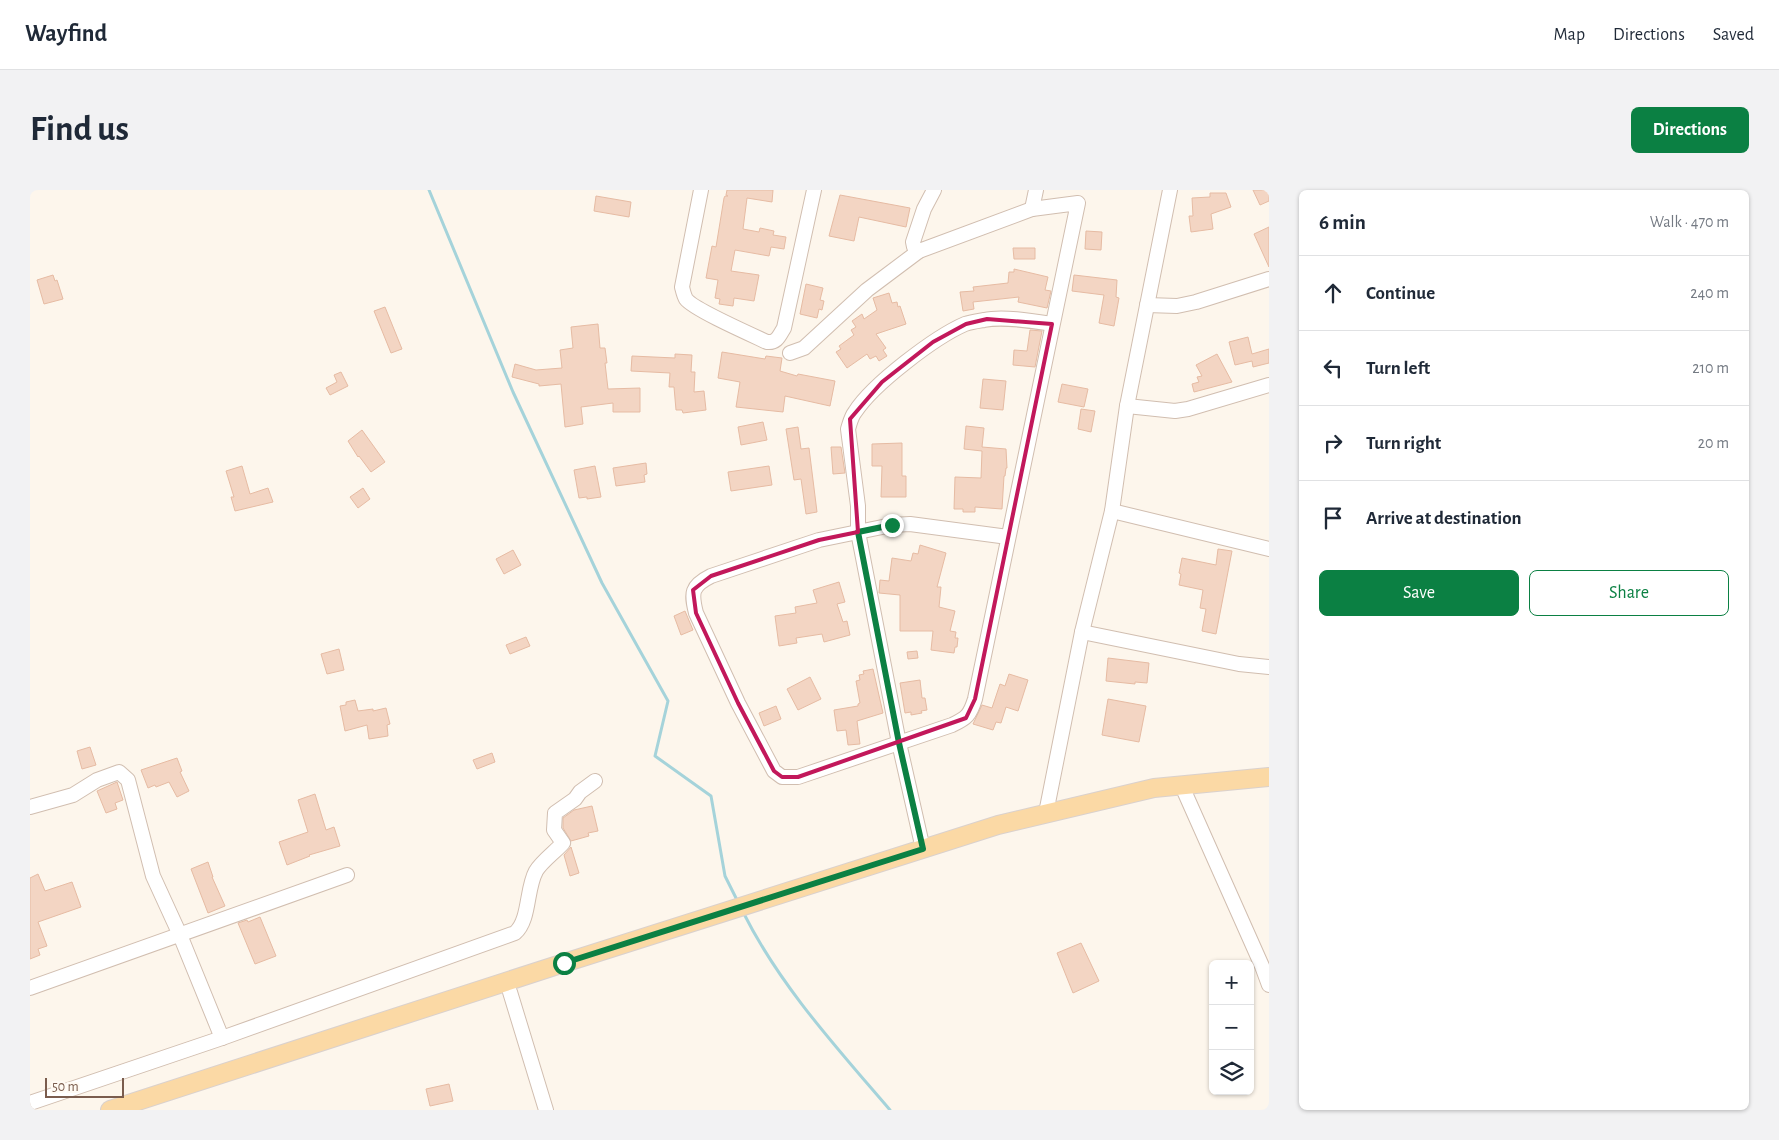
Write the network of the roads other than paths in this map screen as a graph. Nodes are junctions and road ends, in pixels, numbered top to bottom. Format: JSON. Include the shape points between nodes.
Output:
{"nodes":[{"id":1,"x":701,"y":190,"type":"edge"},
{"id":2,"x":814,"y":190,"type":"edge"},
{"id":3,"x":934,"y":190,"type":"edge"},
{"id":4,"x":1036,"y":190,"type":"edge"},
{"id":5,"x":1170,"y":190,"type":"edge"},
{"id":6,"x":1032,"y":209,"type":"junction"},
{"id":7,"x":919,"y":251,"type":"junction"},
{"id":8,"x":1269,"y":279,"type":"edge"},
{"id":9,"x":1147,"y":305,"type":"junction"},
{"id":10,"x":1052,"y":324,"type":"junction"},
{"id":11,"x":790,"y":353,"type":"dead end"},
{"id":12,"x":1269,"y":385,"type":"edge"},
{"id":13,"x":1127,"y":406,"type":"junction"},
{"id":14,"x":1112,"y":510,"type":"junction"},
{"id":15,"x":858,"y":532,"type":"junction"},
{"id":16,"x":1008,"y":538,"type":"junction"},
{"id":17,"x":1269,"y":550,"type":"edge"},
{"id":18,"x":1082,"y":632,"type":"junction"},
{"id":19,"x":1269,"y":668,"type":"edge"},
{"id":20,"x":899,"y":743,"type":"junction"},
{"id":21,"x":1269,"y":776,"type":"edge"},
{"id":22,"x":595,"y":781,"type":"dead end"},
{"id":23,"x":1269,"y":787,"type":"edge"},
{"id":24,"x":1185,"y":793,"type":"junction"},
{"id":25,"x":30,"y":807,"type":"edge"},
{"id":26,"x":1046,"y":813,"type":"junction"},
{"id":27,"x":923,"y":849,"type":"junction"},
{"id":28,"x":347,"y":875,"type":"dead end"},
{"id":29,"x":180,"y":935,"type":"junction"},
{"id":30,"x":1269,"y":985,"type":"edge"},
{"id":31,"x":30,"y":988,"type":"edge"},
{"id":32,"x":510,"y":992,"type":"junction"},
{"id":33,"x":222,"y":1038,"type":"junction"},
{"id":34,"x":30,"y":1103,"type":"edge"},
{"id":35,"x":110,"y":1110,"type":"edge"},
{"id":36,"x":138,"y":1110,"type":"edge"},
{"id":37,"x":546,"y":1110,"type":"edge"}],
"edges":[{"from":1,"to":2,"type":"street","via":[[682,288],[684,296],[704,312],[772,342],[784,328]]},
{"from":3,"to":7,"type":"street","via":[[913,242]]},
{"from":4,"to":6,"type":"street"},
{"from":5,"to":9,"type":"street"},
{"from":6,"to":7,"type":"street"},
{"from":6,"to":10,"type":"street","via":[[1078,203]]},
{"from":7,"to":11,"type":"street","via":[[867,290],[804,348]]},
{"from":8,"to":9,"type":"street","via":[[1196,302],[1177,306]]},
{"from":9,"to":13,"type":"street"},
{"from":10,"to":15,"type":"street","via":[[986,319],[966,324],[933,342],[882,382],[862,403],[850,419],[848,429],[858,506]]},
{"from":10,"to":16,"type":"street"},
{"from":12,"to":13,"type":"street","via":[[1175,411]]},
{"from":13,"to":14,"type":"street"},
{"from":14,"to":17,"type":"street"},
{"from":14,"to":18,"type":"street"},
{"from":15,"to":16,"type":"street","via":[[910,524]]},
{"from":15,"to":20,"type":"street"},
{"from":15,"to":20,"type":"street","via":[[818,540],[711,576],[700,581],[693,590],[693,599],[696,613],[738,703],[774,771],[782,778],[798,777]]},
{"from":16,"to":20,"type":"street","via":[[971,711],[966,718]]},
{"from":18,"to":19,"type":"street"},
{"from":18,"to":26,"type":"street"},
{"from":20,"to":27,"type":"street"},
{"from":21,"to":26,"type":"main road","via":[[1154,788]]},
{"from":22,"to":33,"type":"street","via":[[555,813],[554,830],[563,843],[536,871],[522,928],[515,933]]},
{"from":23,"to":24,"type":"main road"},
{"from":24,"to":30,"type":"street"},
{"from":24,"to":32,"type":"main road","via":[[1078,814],[1013,833]]},
{"from":25,"to":29,"type":"street","via":[[73,795],[119,772],[128,780],[153,876]]},
{"from":26,"to":27,"type":"main road"},
{"from":27,"to":35,"type":"main road"},
{"from":28,"to":29,"type":"street"},
{"from":29,"to":31,"type":"street"},
{"from":29,"to":33,"type":"street"},
{"from":32,"to":36,"type":"main road"},
{"from":32,"to":37,"type":"street"},
{"from":33,"to":34,"type":"street"}]}
